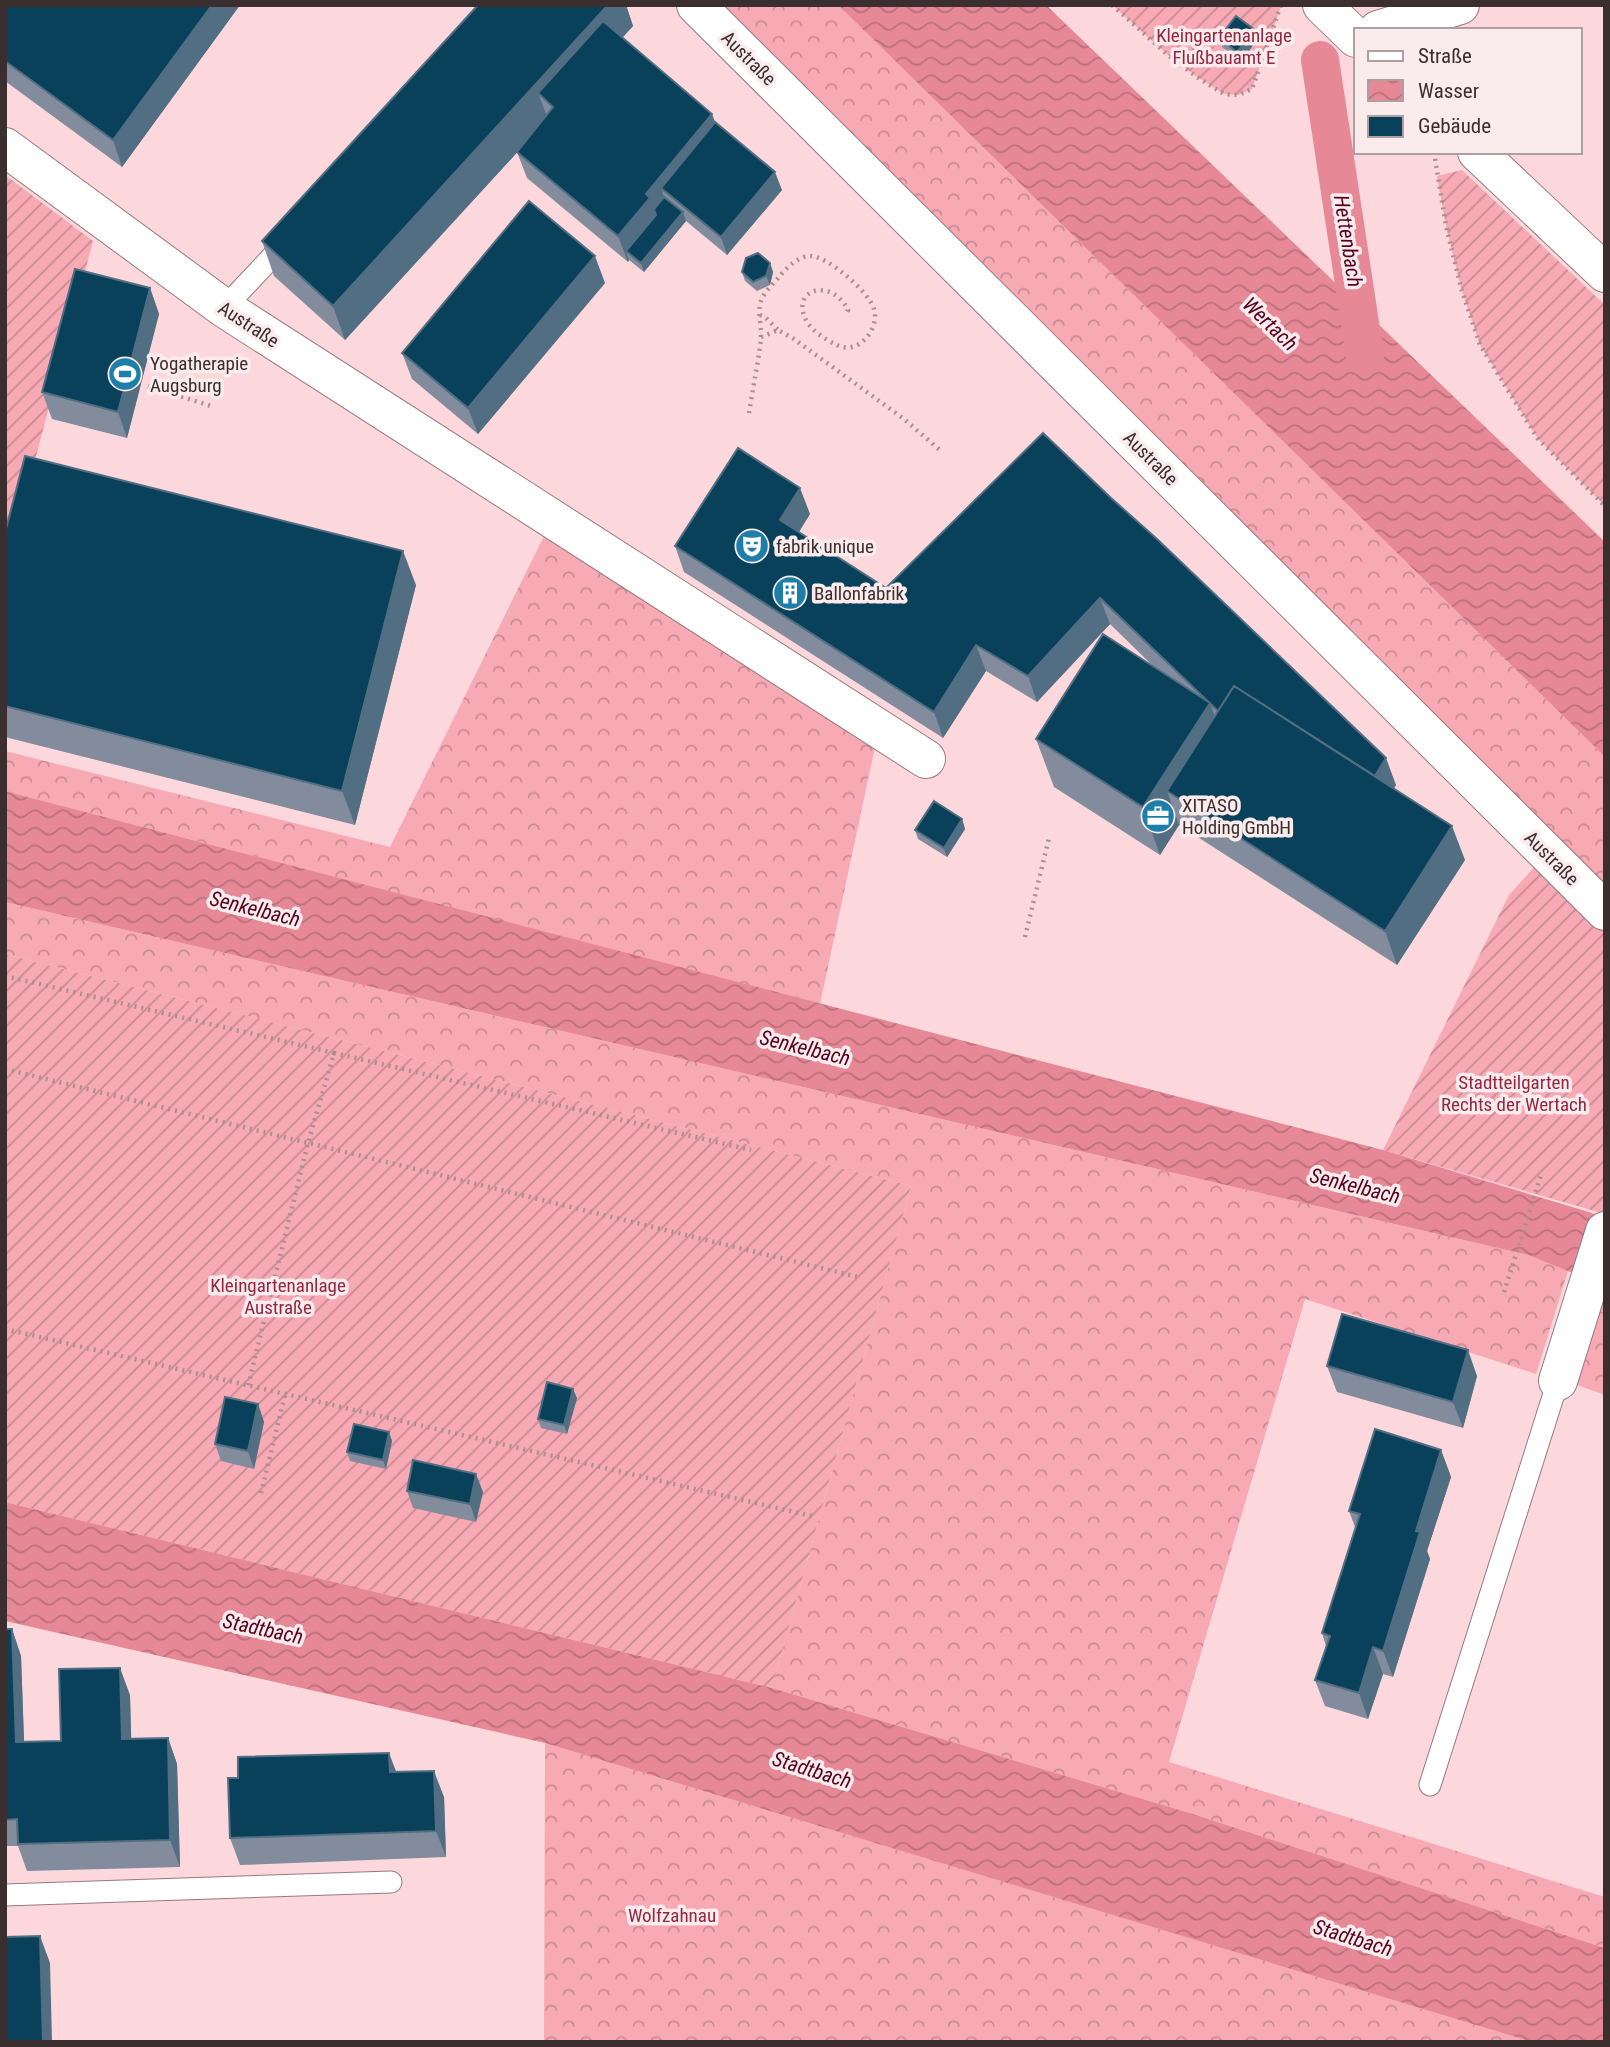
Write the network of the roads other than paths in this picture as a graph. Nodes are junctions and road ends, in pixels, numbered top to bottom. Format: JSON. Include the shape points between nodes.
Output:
{"nodes":[{"id":1,"x":696,"y":5,"type":"edge"},
{"id":2,"x":1321,"y":5,"type":"edge"},
{"id":3,"x":1461,"y":5,"type":"edge"},
{"id":4,"x":1357,"y":28,"type":"edge"},
{"id":5,"x":1363,"y":28,"type":"edge"},
{"id":6,"x":5,"y":147,"type":"edge"},
{"id":7,"x":1479,"y":154,"type":"edge"},
{"id":8,"x":298,"y":229,"type":"edge"},
{"id":9,"x":1605,"y":273,"type":"edge"},
{"id":10,"x":224,"y":308,"type":"junction"},
{"id":11,"x":926,"y":760,"type":"dead end"},
{"id":12,"x":1605,"y":911,"type":"edge"},
{"id":13,"x":1605,"y":1231,"type":"edge"},
{"id":14,"x":1558,"y":1381,"type":"joint"},
{"id":15,"x":1430,"y":1785,"type":"dead end"},
{"id":16,"x":391,"y":1882,"type":"dead end"},
{"id":17,"x":5,"y":1895,"type":"edge"}],
"edges":[{"from":1,"to":12,"type":"street","name":"Austraße"},
{"from":2,"to":4,"type":"street"},
{"from":3,"to":5,"type":"street"},
{"from":6,"to":10,"type":"street","name":"Austraße"},
{"from":7,"to":9,"type":"street"},
{"from":8,"to":10,"type":"lane"},
{"from":10,"to":11,"type":"street","name":"Austraße"},
{"from":13,"to":14,"type":"street"},
{"from":14,"to":15,"type":"lane"},
{"from":16,"to":17,"type":"lane"}]}
